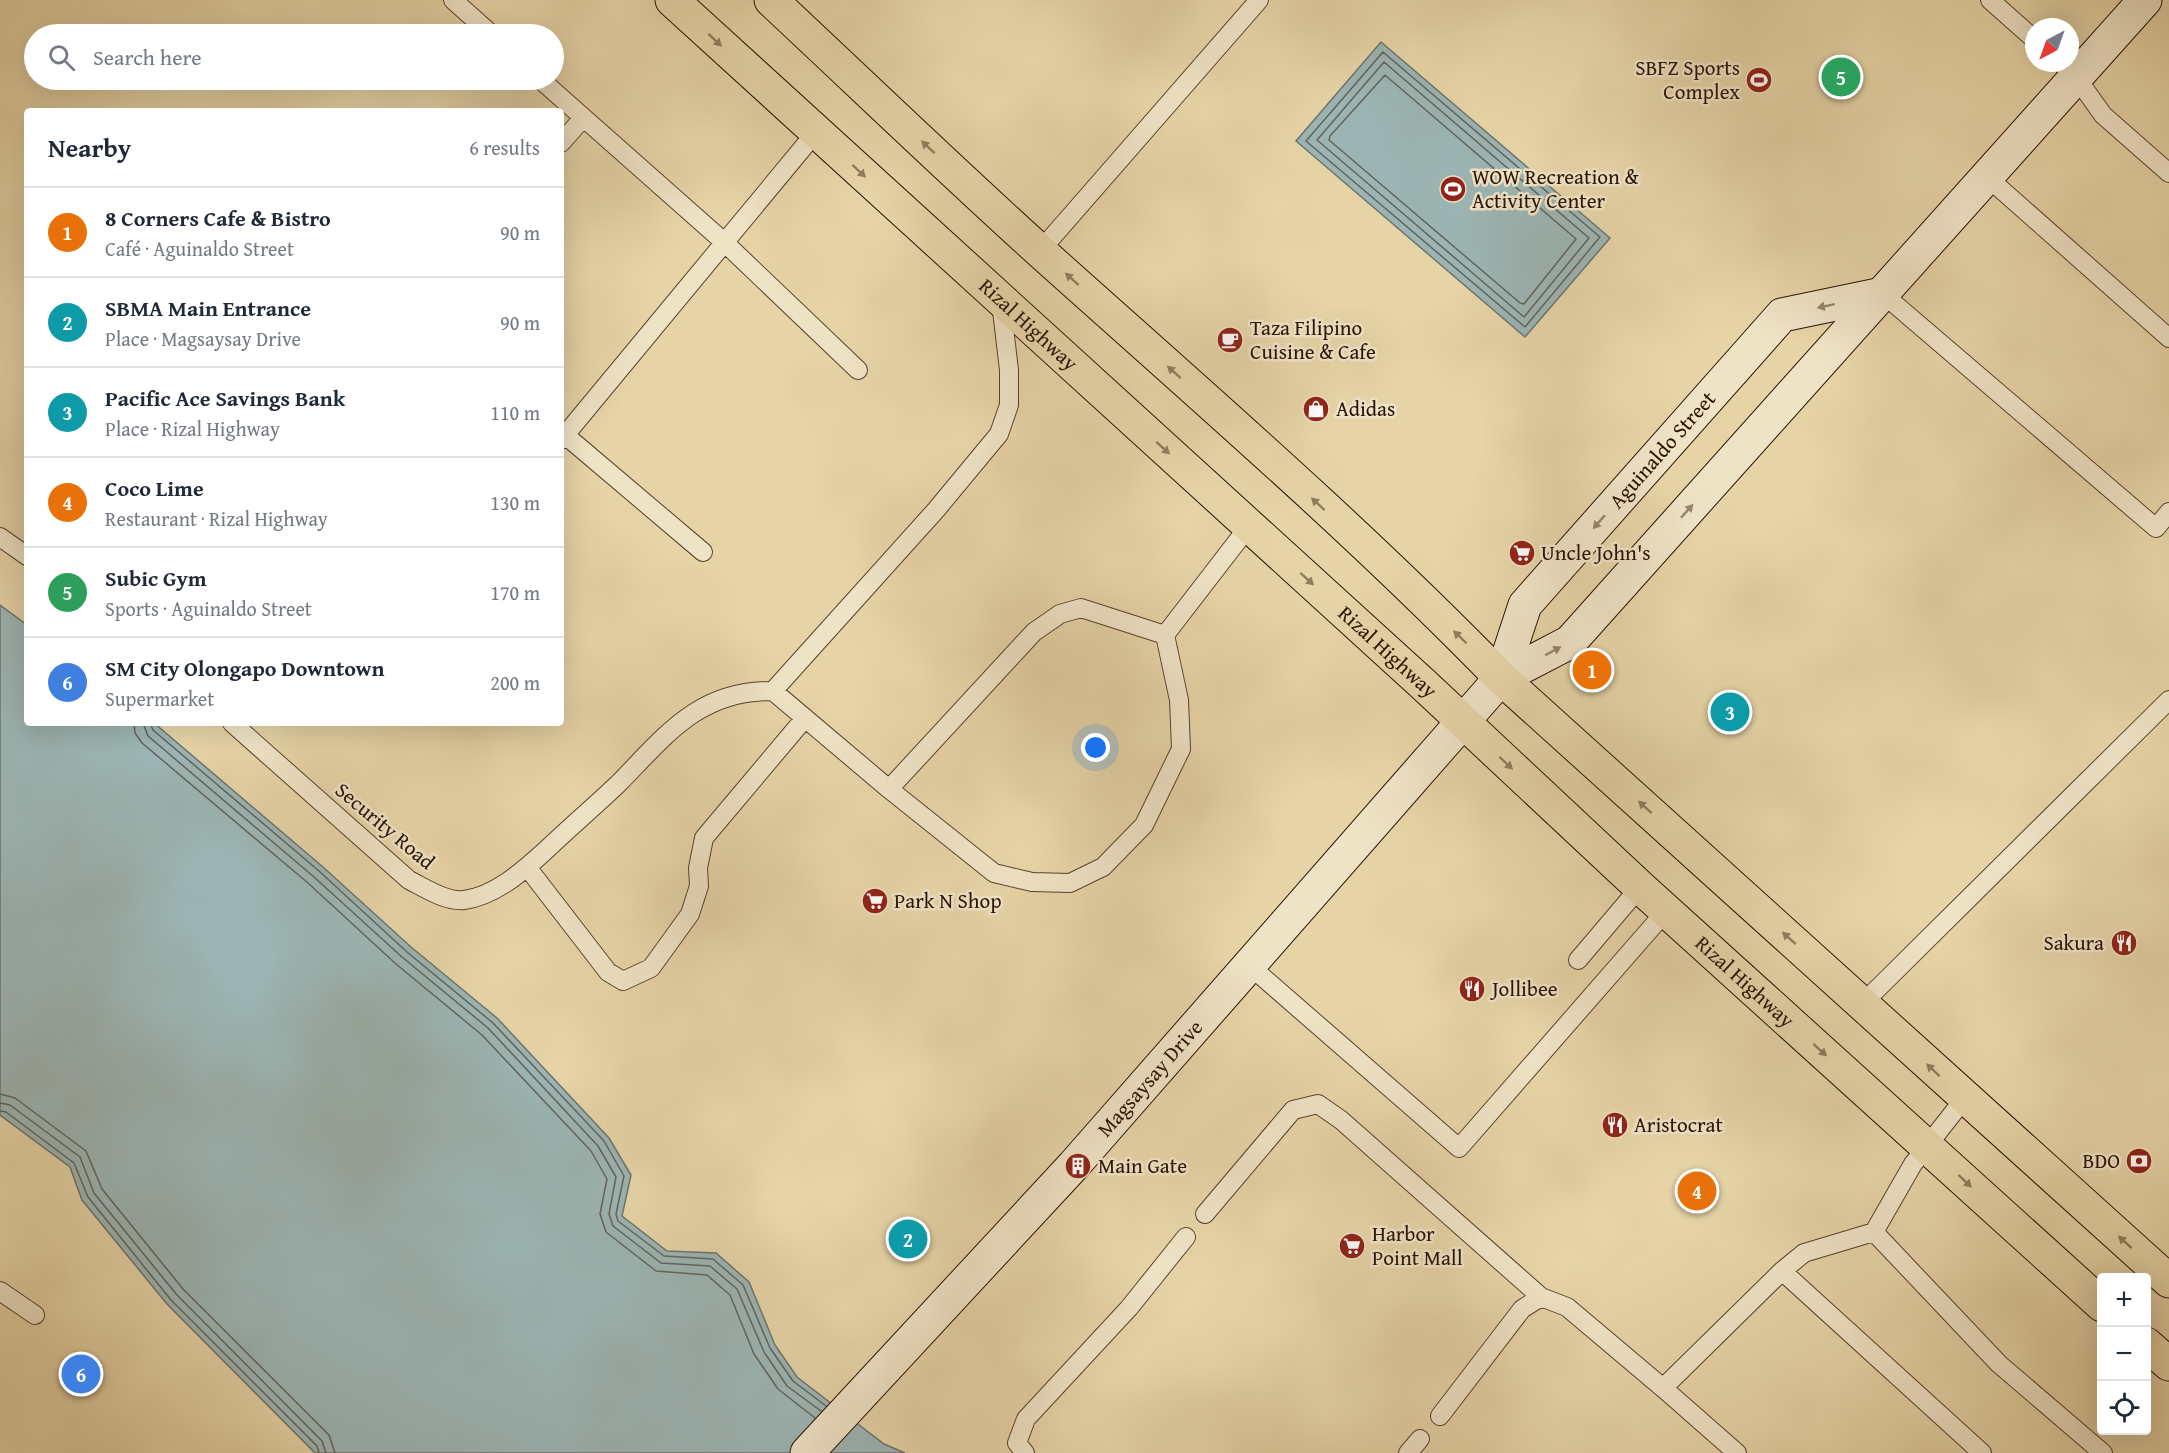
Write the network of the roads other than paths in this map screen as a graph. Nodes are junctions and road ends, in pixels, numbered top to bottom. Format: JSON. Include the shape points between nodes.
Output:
{"nodes":[{"id":1,"x":453,"y":0,"type":"edge"},
{"id":2,"x":672,"y":0,"type":"edge"},
{"id":3,"x":771,"y":0,"type":"edge"},
{"id":4,"x":1259,"y":0,"type":"edge"},
{"id":5,"x":1990,"y":0,"type":"edge"},
{"id":6,"x":2145,"y":0,"type":"edge"},
{"id":7,"x":480,"y":24,"type":"edge"},
{"id":8,"x":2025,"y":31,"type":"edge"},
{"id":9,"x":2079,"y":61,"type":"edge"},
{"id":10,"x":2067,"y":72,"type":"edge"},
{"id":11,"x":2071,"y":72,"type":"edge"},
{"id":12,"x":552,"y":90,"type":"edge"},
{"id":13,"x":584,"y":118,"type":"junction"},
{"id":14,"x":816,"y":132,"type":"junction"},
{"id":15,"x":564,"y":140,"type":"edge"},
{"id":16,"x":2169,"y":172,"type":"edge"},
{"id":17,"x":1986,"y":176,"type":"junction"},
{"id":18,"x":724,"y":242,"type":"junction"},
{"id":19,"x":1040,"y":250,"type":"junction"},
{"id":20,"x":1883,"y":294,"type":"junction"},
{"id":21,"x":1001,"y":302,"type":"junction"},
{"id":22,"x":2169,"y":338,"type":"edge"},
{"id":23,"x":858,"y":370,"type":"dead end"},
{"id":24,"x":564,"y":436,"type":"edge"},
{"id":25,"x":564,"y":438,"type":"edge"},
{"id":26,"x":2169,"y":512,"type":"edge"},
{"id":27,"x":1249,"y":526,"type":"junction"},
{"id":28,"x":0,"y":537,"type":"edge"},
{"id":29,"x":703,"y":552,"type":"dead end"},
{"id":30,"x":24,"y":554,"type":"edge"},
{"id":31,"x":1165,"y":635,"type":"junction"},
{"id":32,"x":1501,"y":678,"type":"junction"},
{"id":33,"x":773,"y":691,"type":"junction"},
{"id":34,"x":2169,"y":700,"type":"edge"},
{"id":35,"x":805,"y":718,"type":"junction"},
{"id":36,"x":1462,"y":723,"type":"junction"},
{"id":37,"x":235,"y":726,"type":"edge"},
{"id":38,"x":889,"y":789,"type":"junction"},
{"id":39,"x":527,"y":867,"type":"junction"},
{"id":40,"x":1640,"y":887,"type":"junction"},
{"id":41,"x":1666,"y":911,"type":"junction"},
{"id":42,"x":1578,"y":960,"type":"dead end"},
{"id":43,"x":1250,"y":966,"type":"junction"},
{"id":44,"x":1862,"y":1004,"type":"junction"},
{"id":45,"x":1964,"y":1099,"type":"junction"},
{"id":46,"x":1927,"y":1146,"type":"junction"},
{"id":47,"x":1204,"y":1214,"type":"dead end"},
{"id":48,"x":1874,"y":1232,"type":"junction"},
{"id":49,"x":1186,"y":1237,"type":"dead end"},
{"id":50,"x":1782,"y":1271,"type":"junction"},
{"id":51,"x":2169,"y":1281,"type":"edge"},
{"id":52,"x":0,"y":1291,"type":"edge"},
{"id":53,"x":1541,"y":1297,"type":"junction"},
{"id":54,"x":2097,"y":1300,"type":"edge"},
{"id":55,"x":35,"y":1315,"type":"dead end"},
{"id":56,"x":2151,"y":1348,"type":"edge"},
{"id":57,"x":2169,"y":1364,"type":"edge"},
{"id":58,"x":1663,"y":1388,"type":"junction"},
{"id":59,"x":1440,"y":1416,"type":"dead end"},
{"id":60,"x":807,"y":1453,"type":"edge"},
{"id":61,"x":1026,"y":1453,"type":"edge"},
{"id":62,"x":1737,"y":1453,"type":"edge"},
{"id":63,"x":1982,"y":1453,"type":"edge"},
{"id":64,"x":2103,"y":1453,"type":"edge"}],
"edges":[{"from":1,"to":7,"type":"lane"},
{"from":2,"to":14,"type":"main road","name":"Rizal Highway","one_way":true},
{"from":19,"to":3,"type":"main road","one_way":true},
{"from":4,"to":19,"type":"lane"},
{"from":5,"to":8,"type":"lane"},
{"from":6,"to":9,"type":"street","name":"Aguinaldo Street"},
{"from":10,"to":17,"type":"street","name":"Aguinaldo Street"},
{"from":11,"to":16,"type":"lane","via":[[2103,115]]},
{"from":12,"to":13,"type":"lane"},
{"from":13,"to":15,"type":"lane"},
{"from":13,"to":18,"type":"lane"},
{"from":14,"to":18,"type":"lane"},
{"from":14,"to":21,"type":"main road","name":"Rizal Highway","one_way":true},
{"from":17,"to":20,"type":"street","name":"Aguinaldo Street"},
{"from":17,"to":22,"type":"lane"},
{"from":18,"to":23,"type":"lane"},
{"from":18,"to":24,"type":"lane"},
{"from":32,"to":19,"type":"main road","one_way":true,"via":[[1291,478]]},
{"from":20,"to":26,"type":"lane","via":[[2156,528]]},
{"from":32,"to":20,"type":"street","name":"Aguinaldo Street","one_way":true,"via":[[1570,642]]},
{"from":20,"to":32,"type":"street","name":"Aguinaldo Street","one_way":true,"via":[[1782,315],[1525,605]]},
{"from":21,"to":27,"type":"main road","name":"Rizal Highway","one_way":true},
{"from":21,"to":33,"type":"lane","via":[[1009,370],[1008,405],[999,434]]},
{"from":25,"to":29,"type":"lane"},
{"from":27,"to":31,"type":"lane"},
{"from":27,"to":36,"type":"main road","name":"Rizal Highway","one_way":true},
{"from":28,"to":30,"type":"lane"},
{"from":31,"to":38,"type":"lane","via":[[1081,608],[1060,614],[1034,632]]},
{"from":31,"to":38,"type":"lane","via":[[1179,700],[1181,749],[1144,825],[1102,867],[1070,883],[1032,882],[994,873]]},
{"from":32,"to":36,"type":"street","name":"Aguinaldo Street"},
{"from":44,"to":32,"type":"main road","one_way":true},
{"from":33,"to":35,"type":"lane"},
{"from":33,"to":39,"type":"lane","name":"Security Road","via":[[749,690],[698,708],[676,724]]},
{"from":34,"to":44,"type":"lane"},
{"from":35,"to":38,"type":"lane"},
{"from":35,"to":39,"type":"lane","via":[[704,838],[699,886],[690,914],[651,968],[638,976],[623,981],[608,972]]},
{"from":36,"to":40,"type":"main road","name":"Rizal Highway","one_way":true},
{"from":36,"to":43,"type":"street","name":"Magsaysay Drive"},
{"from":37,"to":39,"type":"lane","name":"Security Road","via":[[409,880],[436,894],[463,900],[492,891]]},
{"from":40,"to":41,"type":"main road","name":"Rizal Highway"},
{"from":40,"to":42,"type":"lane"},
{"from":41,"to":43,"type":"lane","via":[[1459,1148]]},
{"from":41,"to":46,"type":"main road","name":"Rizal Highway","one_way":true},
{"from":43,"to":60,"type":"street","name":"Magsaysay Drive","via":[[1074,1165]]},
{"from":45,"to":44,"type":"main road","one_way":true},
{"from":45,"to":46,"type":"lane"},
{"from":51,"to":45,"type":"main road","one_way":true},
{"from":46,"to":48,"type":"lane"},
{"from":46,"to":54,"type":"main road","name":"Rizal Highway","one_way":true},
{"from":47,"to":53,"type":"lane","via":[[1293,1110],[1318,1104]]},
{"from":48,"to":50,"type":"lane","via":[[1804,1253]]},
{"from":48,"to":64,"type":"lane","via":[[1999,1364]]},
{"from":49,"to":61,"type":"lane","via":[[1129,1308],[1026,1419],[1017,1443]]},
{"from":50,"to":58,"type":"lane"},
{"from":50,"to":63,"type":"lane"},
{"from":52,"to":55,"type":"lane"},
{"from":53,"to":58,"type":"lane","via":[[1567,1307]]},
{"from":53,"to":59,"type":"lane","via":[[1522,1309]]},
{"from":56,"to":57,"type":"main road"},
{"from":58,"to":62,"type":"lane"}]}
